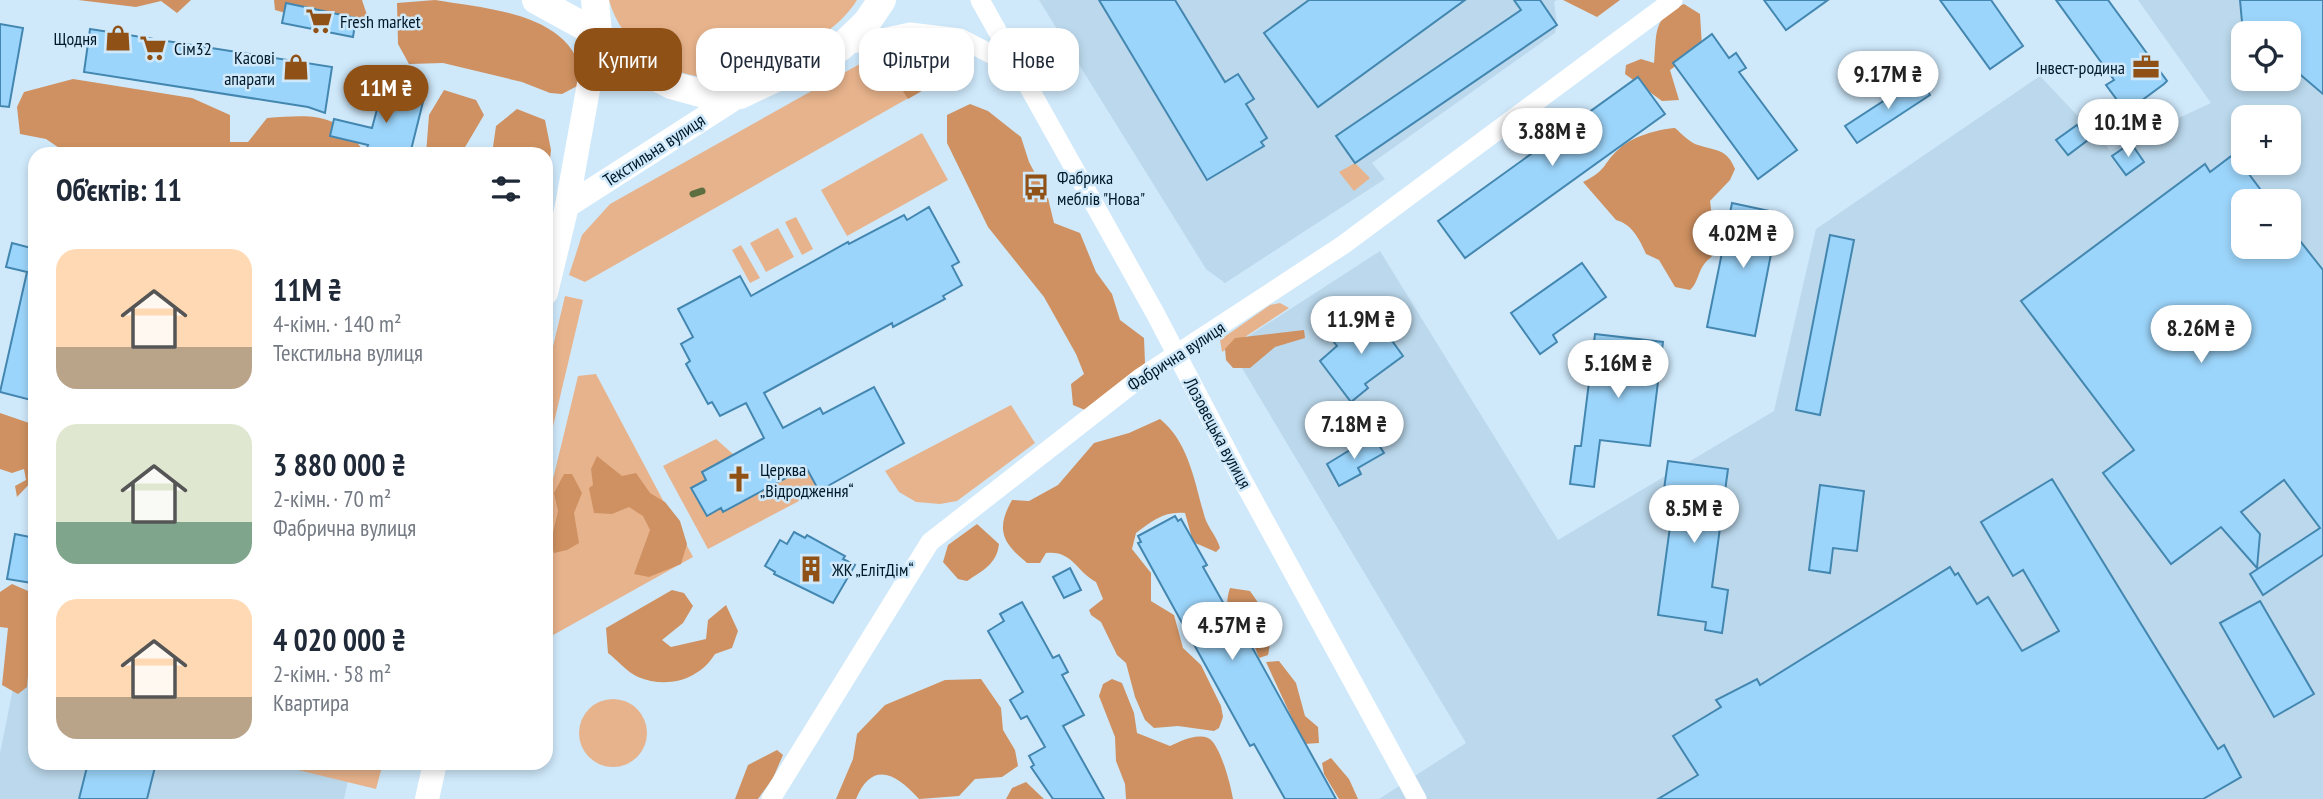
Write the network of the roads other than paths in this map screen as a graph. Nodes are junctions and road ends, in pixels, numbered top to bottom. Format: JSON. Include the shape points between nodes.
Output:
{"nodes":[{"id":1,"x":536,"y":0,"type":"edge"},
{"id":2,"x":595,"y":0,"type":"edge"},
{"id":3,"x":882,"y":0,"type":"edge"},
{"id":4,"x":980,"y":0,"type":"edge"},
{"id":5,"x":1673,"y":0,"type":"edge"},
{"id":6,"x":587,"y":28,"type":"edge"},
{"id":7,"x":597,"y":28,"type":"edge"},
{"id":8,"x":996,"y":28,"type":"edge"},
{"id":9,"x":845,"y":43,"type":"edge"},
{"id":10,"x":845,"y":46,"type":"edge"},
{"id":11,"x":988,"y":52,"type":"edge"},
{"id":12,"x":682,"y":88,"type":"edge"},
{"id":13,"x":588,"y":91,"type":"edge"},
{"id":14,"x":748,"y":91,"type":"edge"},
{"id":15,"x":1032,"y":91,"type":"edge"},
{"id":16,"x":740,"y":95,"type":"junction"},
{"id":17,"x":567,"y":206,"type":"junction"},
{"id":18,"x":553,"y":264,"type":"edge"},
{"id":19,"x":1177,"y":354,"type":"junction"},
{"id":20,"x":433,"y":770,"type":"edge"},
{"id":21,"x":427,"y":799,"type":"edge"},
{"id":22,"x":771,"y":799,"type":"edge"},
{"id":23,"x":1418,"y":799,"type":"edge"}],
"edges":[{"from":1,"to":6,"type":"main road"},
{"from":2,"to":7,"type":"main road"},
{"from":3,"to":9,"type":"main road"},
{"from":4,"to":8,"type":"street","name":"Лозовецька вулиця"},
{"from":5,"to":19,"type":"street","name":"Фабрична вулиця","via":[[1343,245]]},
{"from":10,"to":11,"type":"street","via":[[910,32],[960,38]]},
{"from":12,"to":16,"type":"main road"},
{"from":13,"to":17,"type":"street","name":"Текстильна вулиця"},
{"from":14,"to":16,"type":"main road"},
{"from":15,"to":19,"type":"street","name":"Лозовецька вулиця"},
{"from":16,"to":17,"type":"street","name":"Текстильна вулиця"},
{"from":17,"to":18,"type":"street","name":"Текстильна вулиця"},
{"from":19,"to":22,"type":"street","name":"Фабрична вулиця","via":[[930,542]]},
{"from":19,"to":23,"type":"street","name":"Лозовецька вулиця"},
{"from":20,"to":21,"type":"street"}]}
